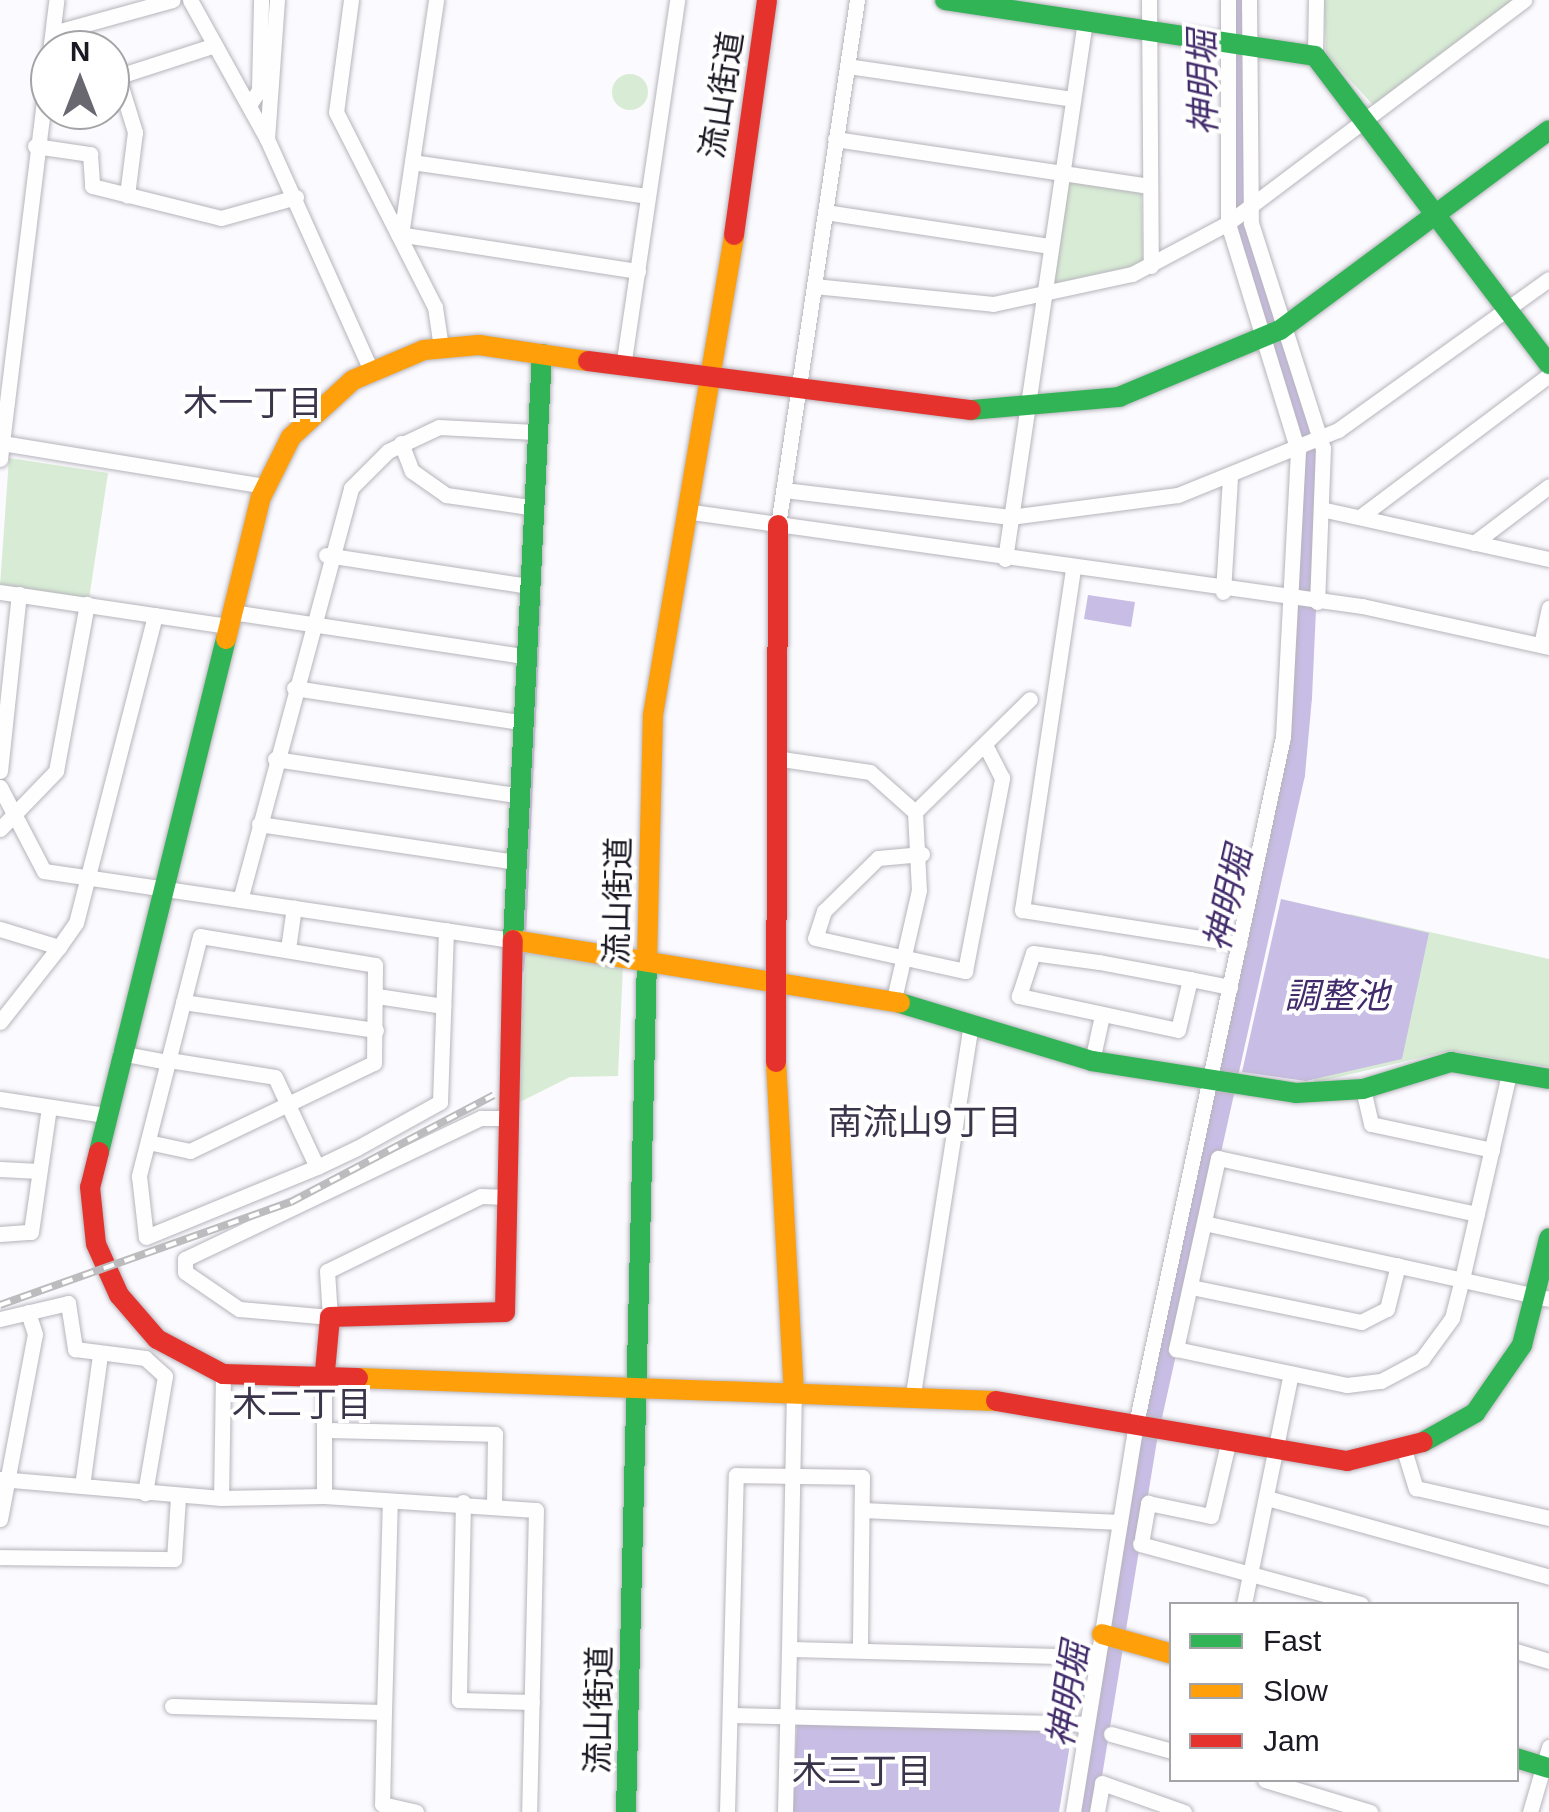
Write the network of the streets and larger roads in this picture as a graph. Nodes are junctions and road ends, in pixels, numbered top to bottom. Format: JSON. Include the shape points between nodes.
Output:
{"nodes":[{"id":1,"x":56,"y":0,"type":"edge"},
{"id":2,"x":172,"y":0,"type":"edge"},
{"id":3,"x":190,"y":0,"type":"edge"},
{"id":4,"x":261,"y":0,"type":"edge"},
{"id":5,"x":276,"y":0,"type":"edge"},
{"id":6,"x":351,"y":0,"type":"edge"},
{"id":7,"x":436,"y":0,"type":"edge"},
{"id":8,"x":677,"y":0,"type":"edge"},
{"id":9,"x":767,"y":0,"type":"edge"},
{"id":10,"x":857,"y":0,"type":"edge"},
{"id":11,"x":945,"y":0,"type":"edge"},
{"id":12,"x":1150,"y":0,"type":"edge"},
{"id":13,"x":1228,"y":0,"type":"edge"},
{"id":14,"x":1249,"y":0,"type":"edge"},
{"id":15,"x":1316,"y":0,"type":"edge"},
{"id":16,"x":1524,"y":0,"type":"edge"},
{"id":17,"x":1084,"y":21,"type":"junction"},
{"id":18,"x":53,"y":30,"type":"edge"},
{"id":19,"x":60,"y":30,"type":"edge"},
{"id":20,"x":1150,"y":30,"type":"junction"},
{"id":21,"x":215,"y":45,"type":"junction"},
{"id":22,"x":1239,"y":45,"type":"junction"},
{"id":23,"x":1315,"y":56,"type":"junction"},
{"id":24,"x":847,"y":66,"type":"junction"},
{"id":25,"x":130,"y":73,"type":"edge"},
{"id":26,"x":1072,"y":99,"type":"junction"},
{"id":27,"x":249,"y":105,"type":"junction"},
{"id":28,"x":130,"y":119,"type":"edge"},
{"id":29,"x":1366,"y":120,"type":"junction"},
{"id":30,"x":38,"y":130,"type":"edge"},
{"id":31,"x":1549,"y":130,"type":"edge"},
{"id":32,"x":835,"y":138,"type":"junction"},
{"id":33,"x":268,"y":139,"type":"junction"},
{"id":34,"x":35,"y":146,"type":"junction"},
{"id":35,"x":412,"y":162,"type":"junction"},
{"id":36,"x":1061,"y":173,"type":"junction"},
{"id":37,"x":1150,"y":186,"type":"junction"},
{"id":38,"x":127,"y":195,"type":"junction"},
{"id":39,"x":647,"y":196,"type":"junction"},
{"id":40,"x":296,"y":197,"type":"junction"},
{"id":41,"x":1250,"y":206,"type":"junction"},
{"id":42,"x":825,"y":212,"type":"junction"},
{"id":43,"x":1437,"y":214,"type":"junction"},
{"id":44,"x":1228,"y":223,"type":"junction"},
{"id":45,"x":400,"y":235,"type":"junction"},
{"id":46,"x":1050,"y":246,"type":"junction"},
{"id":47,"x":1151,"y":266,"type":"junction"},
{"id":48,"x":638,"y":270,"type":"junction"},
{"id":49,"x":1549,"y":279,"type":"edge"},
{"id":50,"x":814,"y":286,"type":"junction"},
{"id":51,"x":1042,"y":298,"type":"junction"},
{"id":52,"x":1508,"y":310,"type":"junction"},
{"id":53,"x":1275,"y":334,"type":"junction"},
{"id":54,"x":441,"y":347,"type":"junction"},
{"id":55,"x":542,"y":354,"type":"junction"},
{"id":56,"x":1549,"y":364,"type":"edge"},
{"id":57,"x":623,"y":367,"type":"junction"},
{"id":58,"x":371,"y":370,"type":"junction"},
{"id":59,"x":1549,"y":375,"type":"edge"},
{"id":60,"x":713,"y":381,"type":"junction"},
{"id":61,"x":798,"y":394,"type":"junction"},
{"id":62,"x":1025,"y":410,"type":"junction"},
{"id":63,"x":535,"y":432,"type":"junction"},
{"id":64,"x":1320,"y":439,"type":"junction"},
{"id":65,"x":401,"y":443,"type":"junction"},
{"id":66,"x":1,"y":451,"type":"edge"},
{"id":67,"x":1298,"y":451,"type":"junction"},
{"id":68,"x":1230,"y":478,"type":"junction"},
{"id":69,"x":266,"y":486,"type":"junction"},
{"id":70,"x":1549,"y":486,"type":"edge"},
{"id":71,"x":784,"y":490,"type":"junction"},
{"id":72,"x":529,"y":506,"type":"junction"},
{"id":73,"x":1321,"y":508,"type":"junction"},
{"id":74,"x":692,"y":512,"type":"junction"},
{"id":75,"x":1010,"y":516,"type":"junction"},
{"id":76,"x":1360,"y":517,"type":"junction"},
{"id":77,"x":778,"y":525,"type":"junction"},
{"id":78,"x":1474,"y":543,"type":"junction"},
{"id":79,"x":326,"y":555,"type":"junction"},
{"id":80,"x":1005,"y":559,"type":"junction"},
{"id":81,"x":1549,"y":559,"type":"edge"},
{"id":82,"x":1072,"y":569,"type":"junction"},
{"id":83,"x":529,"y":586,"type":"junction"},
{"id":84,"x":0,"y":592,"type":"edge"},
{"id":85,"x":1223,"y":592,"type":"junction"},
{"id":86,"x":19,"y":594,"type":"junction"},
{"id":87,"x":1305,"y":602,"type":"junction"},
{"id":88,"x":87,"y":604,"type":"junction"},
{"id":89,"x":1549,"y":608,"type":"edge"},
{"id":90,"x":154,"y":615,"type":"junction"},
{"id":91,"x":230,"y":619,"type":"junction"},
{"id":92,"x":310,"y":624,"type":"junction"},
{"id":93,"x":1545,"y":646,"type":"edge"},
{"id":94,"x":524,"y":656,"type":"junction"},
{"id":95,"x":294,"y":688,"type":"junction"},
{"id":96,"x":1030,"y":699,"type":"dead end"},
{"id":97,"x":518,"y":722,"type":"junction"},
{"id":98,"x":986,"y":747,"type":"junction"},
{"id":99,"x":775,"y":758,"type":"junction"},
{"id":100,"x":275,"y":759,"type":"junction"},
{"id":101,"x":0,"y":770,"type":"edge"},
{"id":102,"x":0,"y":787,"type":"edge"},
{"id":103,"x":516,"y":795,"type":"junction"},
{"id":104,"x":915,"y":812,"type":"junction"},
{"id":105,"x":14,"y":814,"type":"junction"},
{"id":106,"x":259,"y":824,"type":"junction"},
{"id":107,"x":0,"y":829,"type":"edge"},
{"id":108,"x":922,"y":854,"type":"junction"},
{"id":109,"x":514,"y":862,"type":"junction"},
{"id":110,"x":87,"y":876,"type":"junction"},
{"id":111,"x":162,"y":887,"type":"junction"},
{"id":112,"x":240,"y":900,"type":"junction"},
{"id":113,"x":294,"y":907,"type":"junction"},
{"id":114,"x":0,"y":929,"type":"edge"},
{"id":115,"x":446,"y":930,"type":"junction"},
{"id":116,"x":513,"y":940,"type":"junction"},
{"id":117,"x":1239,"y":944,"type":"junction"},
{"id":118,"x":59,"y":947,"type":"junction"},
{"id":119,"x":288,"y":949,"type":"junction"},
{"id":120,"x":905,"y":954,"type":"junction"},
{"id":121,"x":647,"y":960,"type":"junction"},
{"id":122,"x":773,"y":979,"type":"junction"},
{"id":123,"x":1190,"y":979,"type":"junction"},
{"id":124,"x":1230,"y":987,"type":"junction"},
{"id":125,"x":377,"y":996,"type":"junction"},
{"id":126,"x":894,"y":999,"type":"junction"},
{"id":127,"x":183,"y":1002,"type":"junction"},
{"id":128,"x":443,"y":1006,"type":"junction"},
{"id":129,"x":1101,"y":1020,"type":"junction"},
{"id":130,"x":0,"y":1022,"type":"edge"},
{"id":131,"x":971,"y":1022,"type":"junction"},
{"id":132,"x":376,"y":1030,"type":"junction"},
{"id":133,"x":120,"y":1053,"type":"junction"},
{"id":134,"x":169,"y":1061,"type":"junction"},
{"id":135,"x":1092,"y":1061,"type":"junction"},
{"id":136,"x":1510,"y":1070,"type":"junction"},
{"id":137,"x":1549,"y":1079,"type":"edge"},
{"id":138,"x":1219,"y":1081,"type":"junction"},
{"id":139,"x":1362,"y":1089,"type":"junction"},
{"id":140,"x":0,"y":1100,"type":"edge"},
{"id":141,"x":48,"y":1106,"type":"junction"},
{"id":142,"x":287,"y":1106,"type":"junction"},
{"id":143,"x":105,"y":1115,"type":"junction"},
{"id":144,"x":509,"y":1118,"type":"junction"},
{"id":145,"x":148,"y":1142,"type":"junction"},
{"id":146,"x":1492,"y":1150,"type":"junction"},
{"id":147,"x":317,"y":1167,"type":"junction"},
{"id":148,"x":0,"y":1169,"type":"edge"},
{"id":149,"x":40,"y":1171,"type":"junction"},
{"id":150,"x":507,"y":1197,"type":"junction"},
{"id":151,"x":1477,"y":1214,"type":"junction"},
{"id":152,"x":1204,"y":1223,"type":"junction"},
{"id":153,"x":0,"y":1234,"type":"edge"},
{"id":154,"x":1549,"y":1238,"type":"edge"},
{"id":155,"x":1398,"y":1265,"type":"junction"},
{"id":156,"x":1462,"y":1279,"type":"junction"},
{"id":157,"x":1191,"y":1287,"type":"junction"},
{"id":158,"x":1542,"y":1297,"type":"edge"},
{"id":159,"x":28,"y":1312,"type":"junction"},
{"id":160,"x":330,"y":1317,"type":"junction"},
{"id":161,"x":0,"y":1320,"type":"edge"},
{"id":162,"x":100,"y":1354,"type":"junction"},
{"id":163,"x":223,"y":1374,"type":"junction"},
{"id":164,"x":1291,"y":1374,"type":"junction"},
{"id":165,"x":324,"y":1382,"type":"junction"},
{"id":166,"x":637,"y":1389,"type":"junction"},
{"id":167,"x":794,"y":1391,"type":"junction"},
{"id":168,"x":913,"y":1394,"type":"junction"},
{"id":169,"x":1145,"y":1420,"type":"junction"},
{"id":170,"x":324,"y":1430,"type":"junction"},
{"id":171,"x":1229,"y":1439,"type":"junction"},
{"id":172,"x":1275,"y":1450,"type":"junction"},
{"id":173,"x":1405,"y":1453,"type":"junction"},
{"id":174,"x":794,"y":1476,"type":"junction"},
{"id":175,"x":5,"y":1479,"type":"edge"},
{"id":176,"x":82,"y":1486,"type":"junction"},
{"id":177,"x":145,"y":1493,"type":"junction"},
{"id":178,"x":324,"y":1496,"type":"junction"},
{"id":179,"x":178,"y":1498,"type":"junction"},
{"id":180,"x":221,"y":1498,"type":"junction"},
{"id":181,"x":1267,"y":1498,"type":"junction"},
{"id":182,"x":390,"y":1501,"type":"junction"},
{"id":183,"x":463,"y":1502,"type":"junction"},
{"id":184,"x":494,"y":1502,"type":"junction"},
{"id":185,"x":863,"y":1510,"type":"junction"},
{"id":186,"x":1549,"y":1518,"type":"edge"},
{"id":187,"x":0,"y":1519,"type":"edge"},
{"id":188,"x":1120,"y":1522,"type":"junction"},
{"id":189,"x":0,"y":1557,"type":"edge"},
{"id":190,"x":1251,"y":1571,"type":"junction"},
{"id":191,"x":1549,"y":1577,"type":"edge"},
{"id":192,"x":1244,"y":1602,"type":"edge"},
{"id":193,"x":1355,"y":1602,"type":"edge"},
{"id":194,"x":1110,"y":1636,"type":"junction"},
{"id":195,"x":789,"y":1648,"type":"junction"},
{"id":196,"x":860,"y":1650,"type":"junction"},
{"id":197,"x":1519,"y":1652,"type":"edge"},
{"id":198,"x":1169,"y":1653,"type":"edge"},
{"id":199,"x":1098,"y":1657,"type":"junction"},
{"id":200,"x":1549,"y":1661,"type":"edge"},
{"id":201,"x":532,"y":1702,"type":"junction"},
{"id":202,"x":172,"y":1706,"type":"dead end"},
{"id":203,"x":384,"y":1712,"type":"junction"},
{"id":204,"x":730,"y":1715,"type":"junction"},
{"id":205,"x":788,"y":1716,"type":"junction"},
{"id":206,"x":1087,"y":1724,"type":"junction"},
{"id":207,"x":1112,"y":1734,"type":"dead end"},
{"id":208,"x":1169,"y":1750,"type":"edge"},
{"id":209,"x":1519,"y":1758,"type":"edge"},
{"id":210,"x":1547,"y":1760,"type":"edge"},
{"id":211,"x":1280,"y":1782,"type":"edge"},
{"id":212,"x":1310,"y":1786,"type":"edge"},
{"id":213,"x":416,"y":1812,"type":"edge"},
{"id":214,"x":529,"y":1812,"type":"edge"},
{"id":215,"x":626,"y":1812,"type":"edge"},
{"id":216,"x":727,"y":1812,"type":"edge"},
{"id":217,"x":785,"y":1812,"type":"edge"},
{"id":218,"x":1074,"y":1812,"type":"edge"},
{"id":219,"x":1097,"y":1812,"type":"edge"},
{"id":220,"x":1184,"y":1812,"type":"edge"},
{"id":221,"x":1370,"y":1812,"type":"edge"},
{"id":222,"x":1530,"y":1812,"type":"edge"}],
"edges":[{"from":1,"to":18,"type":"street"},
{"from":2,"to":19,"type":"street"},
{"from":3,"to":21,"type":"street"},
{"from":4,"to":27,"type":"street","via":[[259,90]]},
{"from":5,"to":33,"type":"street"},
{"from":6,"to":45,"type":"street","via":[[336,112]]},
{"from":7,"to":35,"type":"street"},
{"from":8,"to":39,"type":"street"},
{"from":9,"to":60,"type":"street","name":"流山街道"},
{"from":10,"to":24,"type":"street"},
{"from":11,"to":17,"type":"street"},
{"from":12,"to":20,"type":"street"},
{"from":13,"to":22,"type":"street"},
{"from":14,"to":22,"type":"street"},
{"from":15,"to":23,"type":"street"},
{"from":16,"to":29,"type":"street"},
{"from":17,"to":20,"type":"street"},
{"from":17,"to":26,"type":"street"},
{"from":20,"to":22,"type":"street"},
{"from":20,"to":37,"type":"street"},
{"from":21,"to":25,"type":"street"},
{"from":21,"to":27,"type":"street"},
{"from":22,"to":23,"type":"street"},
{"from":22,"to":41,"type":"street"},
{"from":22,"to":44,"type":"street"},
{"from":23,"to":29,"type":"street"},
{"from":24,"to":26,"type":"street"},
{"from":24,"to":32,"type":"street"},
{"from":26,"to":36,"type":"street"},
{"from":27,"to":33,"type":"street"},
{"from":28,"to":38,"type":"street","via":[[135,132]]},
{"from":29,"to":41,"type":"street"},
{"from":29,"to":43,"type":"street"},
{"from":30,"to":34,"type":"street"},
{"from":31,"to":43,"type":"street"},
{"from":32,"to":36,"type":"street"},
{"from":32,"to":42,"type":"street"},
{"from":33,"to":40,"type":"street"},
{"from":34,"to":38,"type":"street","via":[[84,150],[92,186]]},
{"from":34,"to":66,"type":"street"},
{"from":35,"to":39,"type":"street"},
{"from":35,"to":45,"type":"street"},
{"from":36,"to":37,"type":"street"},
{"from":36,"to":46,"type":"street"},
{"from":37,"to":47,"type":"street"},
{"from":38,"to":40,"type":"street","via":[[221,218]]},
{"from":39,"to":48,"type":"street"},
{"from":40,"to":58,"type":"street"},
{"from":41,"to":44,"type":"street"},
{"from":41,"to":53,"type":"street"},
{"from":42,"to":46,"type":"street"},
{"from":42,"to":50,"type":"street"},
{"from":43,"to":52,"type":"street"},
{"from":43,"to":53,"type":"street"},
{"from":44,"to":47,"type":"street"},
{"from":44,"to":53,"type":"street"},
{"from":45,"to":48,"type":"street"},
{"from":45,"to":54,"type":"street","via":[[435,306]]},
{"from":46,"to":51,"type":"street"},
{"from":47,"to":51,"type":"street"},
{"from":48,"to":57,"type":"street"},
{"from":49,"to":52,"type":"street"},
{"from":50,"to":51,"type":"street","via":[[944,304]]},
{"from":50,"to":61,"type":"street"},
{"from":51,"to":62,"type":"street"},
{"from":52,"to":56,"type":"street"},
{"from":52,"to":64,"type":"street"},
{"from":53,"to":62,"type":"street","via":[[1148,389]]},
{"from":53,"to":64,"type":"street"},
{"from":53,"to":67,"type":"street"},
{"from":54,"to":55,"type":"street"},
{"from":54,"to":58,"type":"street"},
{"from":55,"to":57,"type":"street"},
{"from":55,"to":63,"type":"street"},
{"from":57,"to":60,"type":"street"},
{"from":58,"to":69,"type":"street","via":[[303,423]]},
{"from":59,"to":76,"type":"street"},
{"from":60,"to":61,"type":"street"},
{"from":60,"to":74,"type":"street","name":"流山街道"},
{"from":61,"to":62,"type":"street"},
{"from":61,"to":71,"type":"street"},
{"from":62,"to":75,"type":"street"},
{"from":63,"to":65,"type":"street","via":[[458,425]]},
{"from":63,"to":72,"type":"street"},
{"from":64,"to":67,"type":"street"},
{"from":64,"to":73,"type":"street"},
{"from":65,"to":72,"type":"street","via":[[412,470],[446,495]]},
{"from":65,"to":79,"type":"street","via":[[351,488]]},
{"from":66,"to":69,"type":"street"},
{"from":67,"to":68,"type":"street"},
{"from":67,"to":87,"type":"street"},
{"from":68,"to":75,"type":"street","via":[[1136,504]]},
{"from":68,"to":85,"type":"street"},
{"from":69,"to":91,"type":"street"},
{"from":70,"to":78,"type":"street"},
{"from":71,"to":75,"type":"street"},
{"from":71,"to":77,"type":"street"},
{"from":72,"to":83,"type":"street"},
{"from":73,"to":76,"type":"street"},
{"from":73,"to":87,"type":"street"},
{"from":74,"to":77,"type":"street"},
{"from":74,"to":121,"type":"street","name":"流山街道","via":[[654,715]]},
{"from":75,"to":80,"type":"street"},
{"from":76,"to":78,"type":"street"},
{"from":77,"to":80,"type":"street"},
{"from":77,"to":99,"type":"street"},
{"from":78,"to":81,"type":"street"},
{"from":79,"to":83,"type":"street"},
{"from":79,"to":92,"type":"street"},
{"from":80,"to":82,"type":"street"},
{"from":82,"to":85,"type":"street"},
{"from":82,"to":117,"type":"street","via":[[1022,910]]},
{"from":83,"to":94,"type":"street"},
{"from":84,"to":86,"type":"street"},
{"from":85,"to":87,"type":"street"},
{"from":86,"to":88,"type":"street"},
{"from":86,"to":101,"type":"street"},
{"from":87,"to":93,"type":"street"},
{"from":87,"to":117,"type":"street"},
{"from":88,"to":90,"type":"street"},
{"from":88,"to":105,"type":"street","via":[[56,771]]},
{"from":89,"to":93,"type":"street"},
{"from":90,"to":91,"type":"street"},
{"from":90,"to":110,"type":"street"},
{"from":91,"to":92,"type":"street"},
{"from":91,"to":111,"type":"street"},
{"from":92,"to":94,"type":"street"},
{"from":92,"to":95,"type":"street"},
{"from":94,"to":97,"type":"street"},
{"from":95,"to":97,"type":"street"},
{"from":95,"to":100,"type":"street"},
{"from":96,"to":98,"type":"street"},
{"from":97,"to":103,"type":"street"},
{"from":98,"to":104,"type":"street"},
{"from":98,"to":120,"type":"street","via":[[1002,778],[965,971]]},
{"from":99,"to":104,"type":"street","via":[[870,772]]},
{"from":99,"to":122,"type":"street"},
{"from":100,"to":103,"type":"street"},
{"from":100,"to":106,"type":"street"},
{"from":102,"to":105,"type":"street"},
{"from":103,"to":109,"type":"street"},
{"from":104,"to":108,"type":"street"},
{"from":105,"to":107,"type":"street"},
{"from":105,"to":110,"type":"street","via":[[44,870]]},
{"from":106,"to":109,"type":"street"},
{"from":106,"to":112,"type":"street"},
{"from":108,"to":120,"type":"street"},
{"from":108,"to":120,"type":"street","via":[[878,858],[817,923],[815,938]]},
{"from":109,"to":116,"type":"street"},
{"from":110,"to":111,"type":"street"},
{"from":110,"to":118,"type":"street"},
{"from":111,"to":112,"type":"street"},
{"from":111,"to":133,"type":"street"},
{"from":112,"to":113,"type":"street"},
{"from":113,"to":115,"type":"street"},
{"from":113,"to":119,"type":"street"},
{"from":114,"to":118,"type":"street"},
{"from":115,"to":116,"type":"street"},
{"from":115,"to":128,"type":"street"},
{"from":116,"to":121,"type":"street"},
{"from":116,"to":144,"type":"street"},
{"from":117,"to":124,"type":"street"},
{"from":118,"to":130,"type":"street"},
{"from":119,"to":125,"type":"street","via":[[371,962]]},
{"from":119,"to":127,"type":"street","via":[[200,936]]},
{"from":120,"to":126,"type":"street"},
{"from":121,"to":122,"type":"street"},
{"from":121,"to":166,"type":"street","name":"流山街道"},
{"from":122,"to":126,"type":"street"},
{"from":122,"to":167,"type":"street"},
{"from":123,"to":124,"type":"street"},
{"from":123,"to":129,"type":"street","via":[[1178,1030]]},
{"from":123,"to":129,"type":"street","via":[[1033,952],[1019,996]]},
{"from":124,"to":138,"type":"street"},
{"from":125,"to":128,"type":"street"},
{"from":125,"to":132,"type":"street"},
{"from":126,"to":131,"type":"street"},
{"from":127,"to":132,"type":"street"},
{"from":127,"to":134,"type":"street"},
{"from":128,"to":147,"type":"street","via":[[440,1102]]},
{"from":129,"to":135,"type":"street"},
{"from":131,"to":135,"type":"street"},
{"from":131,"to":168,"type":"street"},
{"from":132,"to":142,"type":"street","via":[[374,1064]]},
{"from":133,"to":134,"type":"street"},
{"from":133,"to":143,"type":"street"},
{"from":134,"to":142,"type":"street","via":[[275,1077]]},
{"from":134,"to":145,"type":"street"},
{"from":135,"to":138,"type":"street"},
{"from":136,"to":137,"type":"street"},
{"from":136,"to":139,"type":"street","via":[[1433,1064]]},
{"from":136,"to":146,"type":"street"},
{"from":138,"to":139,"type":"street","via":[[1310,1094]]},
{"from":138,"to":169,"type":"street"},
{"from":139,"to":146,"type":"street","via":[[1371,1124]]},
{"from":140,"to":141,"type":"street"},
{"from":141,"to":143,"type":"street"},
{"from":141,"to":149,"type":"street"},
{"from":142,"to":145,"type":"street","via":[[190,1152]]},
{"from":142,"to":147,"type":"street"},
{"from":143,"to":163,"type":"street","via":[[90,1187],[103,1264],[157,1339]]},
{"from":144,"to":150,"type":"street"},
{"from":144,"to":160,"type":"street","via":[[481,1118],[185,1259],[195,1284],[240,1309]]},
{"from":145,"to":147,"type":"street","via":[[138,1187],[146,1237]]},
{"from":146,"to":151,"type":"street"},
{"from":148,"to":149,"type":"street"},
{"from":149,"to":153,"type":"street","via":[[31,1232]]},
{"from":150,"to":160,"type":"street","via":[[480,1196],[327,1271]]},
{"from":150,"to":160,"type":"street","via":[[502,1316]]},
{"from":151,"to":152,"type":"street","via":[[1218,1158]]},
{"from":151,"to":156,"type":"street"},
{"from":152,"to":155,"type":"street"},
{"from":152,"to":157,"type":"street"},
{"from":154,"to":158,"type":"street"},
{"from":155,"to":156,"type":"street"},
{"from":155,"to":157,"type":"street","via":[[1387,1309],[1361,1322]]},
{"from":156,"to":158,"type":"street"},
{"from":156,"to":164,"type":"street","via":[[1444,1335],[1407,1370],[1362,1385]]},
{"from":157,"to":164,"type":"street","via":[[1176,1349]]},
{"from":158,"to":173,"type":"street","via":[[1497,1390],[1446,1434]]},
{"from":159,"to":161,"type":"street"},
{"from":159,"to":162,"type":"street","via":[[68,1303],[75,1348]]},
{"from":159,"to":175,"type":"street","via":[[35,1334]]},
{"from":160,"to":165,"type":"street"},
{"from":162,"to":176,"type":"street"},
{"from":162,"to":177,"type":"street","via":[[145,1358],[165,1376]]},
{"from":163,"to":165,"type":"street"},
{"from":163,"to":180,"type":"street"},
{"from":164,"to":172,"type":"street"},
{"from":165,"to":166,"type":"street"},
{"from":165,"to":170,"type":"street"},
{"from":166,"to":167,"type":"street"},
{"from":166,"to":215,"type":"street","name":"流山街道"},
{"from":167,"to":168,"type":"street"},
{"from":167,"to":174,"type":"street"},
{"from":168,"to":169,"type":"street"},
{"from":169,"to":171,"type":"street"},
{"from":169,"to":188,"type":"street"},
{"from":170,"to":178,"type":"street"},
{"from":170,"to":184,"type":"street","via":[[496,1434]]},
{"from":171,"to":172,"type":"street"},
{"from":171,"to":190,"type":"street","via":[[1211,1516],[1148,1503],[1141,1541]]},
{"from":172,"to":173,"type":"street","via":[[1347,1461]]},
{"from":172,"to":181,"type":"street"},
{"from":173,"to":186,"type":"street","via":[[1416,1488]]},
{"from":174,"to":185,"type":"street","via":[[862,1477]]},
{"from":174,"to":195,"type":"street"},
{"from":174,"to":204,"type":"street","via":[[736,1475]]},
{"from":175,"to":176,"type":"street"},
{"from":175,"to":187,"type":"street"},
{"from":176,"to":177,"type":"street"},
{"from":177,"to":179,"type":"street"},
{"from":178,"to":180,"type":"street"},
{"from":178,"to":182,"type":"street"},
{"from":179,"to":180,"type":"street"},
{"from":179,"to":189,"type":"street","via":[[174,1559]]},
{"from":181,"to":190,"type":"street"},
{"from":181,"to":191,"type":"street"},
{"from":182,"to":183,"type":"street"},
{"from":182,"to":203,"type":"street"},
{"from":183,"to":184,"type":"street"},
{"from":183,"to":201,"type":"street","via":[[459,1700]]},
{"from":184,"to":201,"type":"street","via":[[536,1510]]},
{"from":185,"to":188,"type":"street"},
{"from":185,"to":196,"type":"street"},
{"from":188,"to":194,"type":"street"},
{"from":190,"to":192,"type":"street"},
{"from":190,"to":193,"type":"street"},
{"from":194,"to":198,"type":"street"},
{"from":194,"to":199,"type":"street"},
{"from":195,"to":196,"type":"street"},
{"from":195,"to":205,"type":"street"},
{"from":196,"to":199,"type":"street"},
{"from":197,"to":200,"type":"street"},
{"from":199,"to":206,"type":"street"},
{"from":201,"to":214,"type":"street"},
{"from":202,"to":203,"type":"street"},
{"from":203,"to":213,"type":"street","via":[[382,1804]]},
{"from":204,"to":205,"type":"street"},
{"from":204,"to":216,"type":"street"},
{"from":205,"to":206,"type":"street"},
{"from":205,"to":217,"type":"street"},
{"from":206,"to":218,"type":"street"},
{"from":207,"to":208,"type":"street"},
{"from":209,"to":210,"type":"street"},
{"from":210,"to":222,"type":"street"},
{"from":211,"to":212,"type":"street"},
{"from":212,"to":221,"type":"street"},
{"from":219,"to":220,"type":"street","via":[[1102,1783]]}]}
